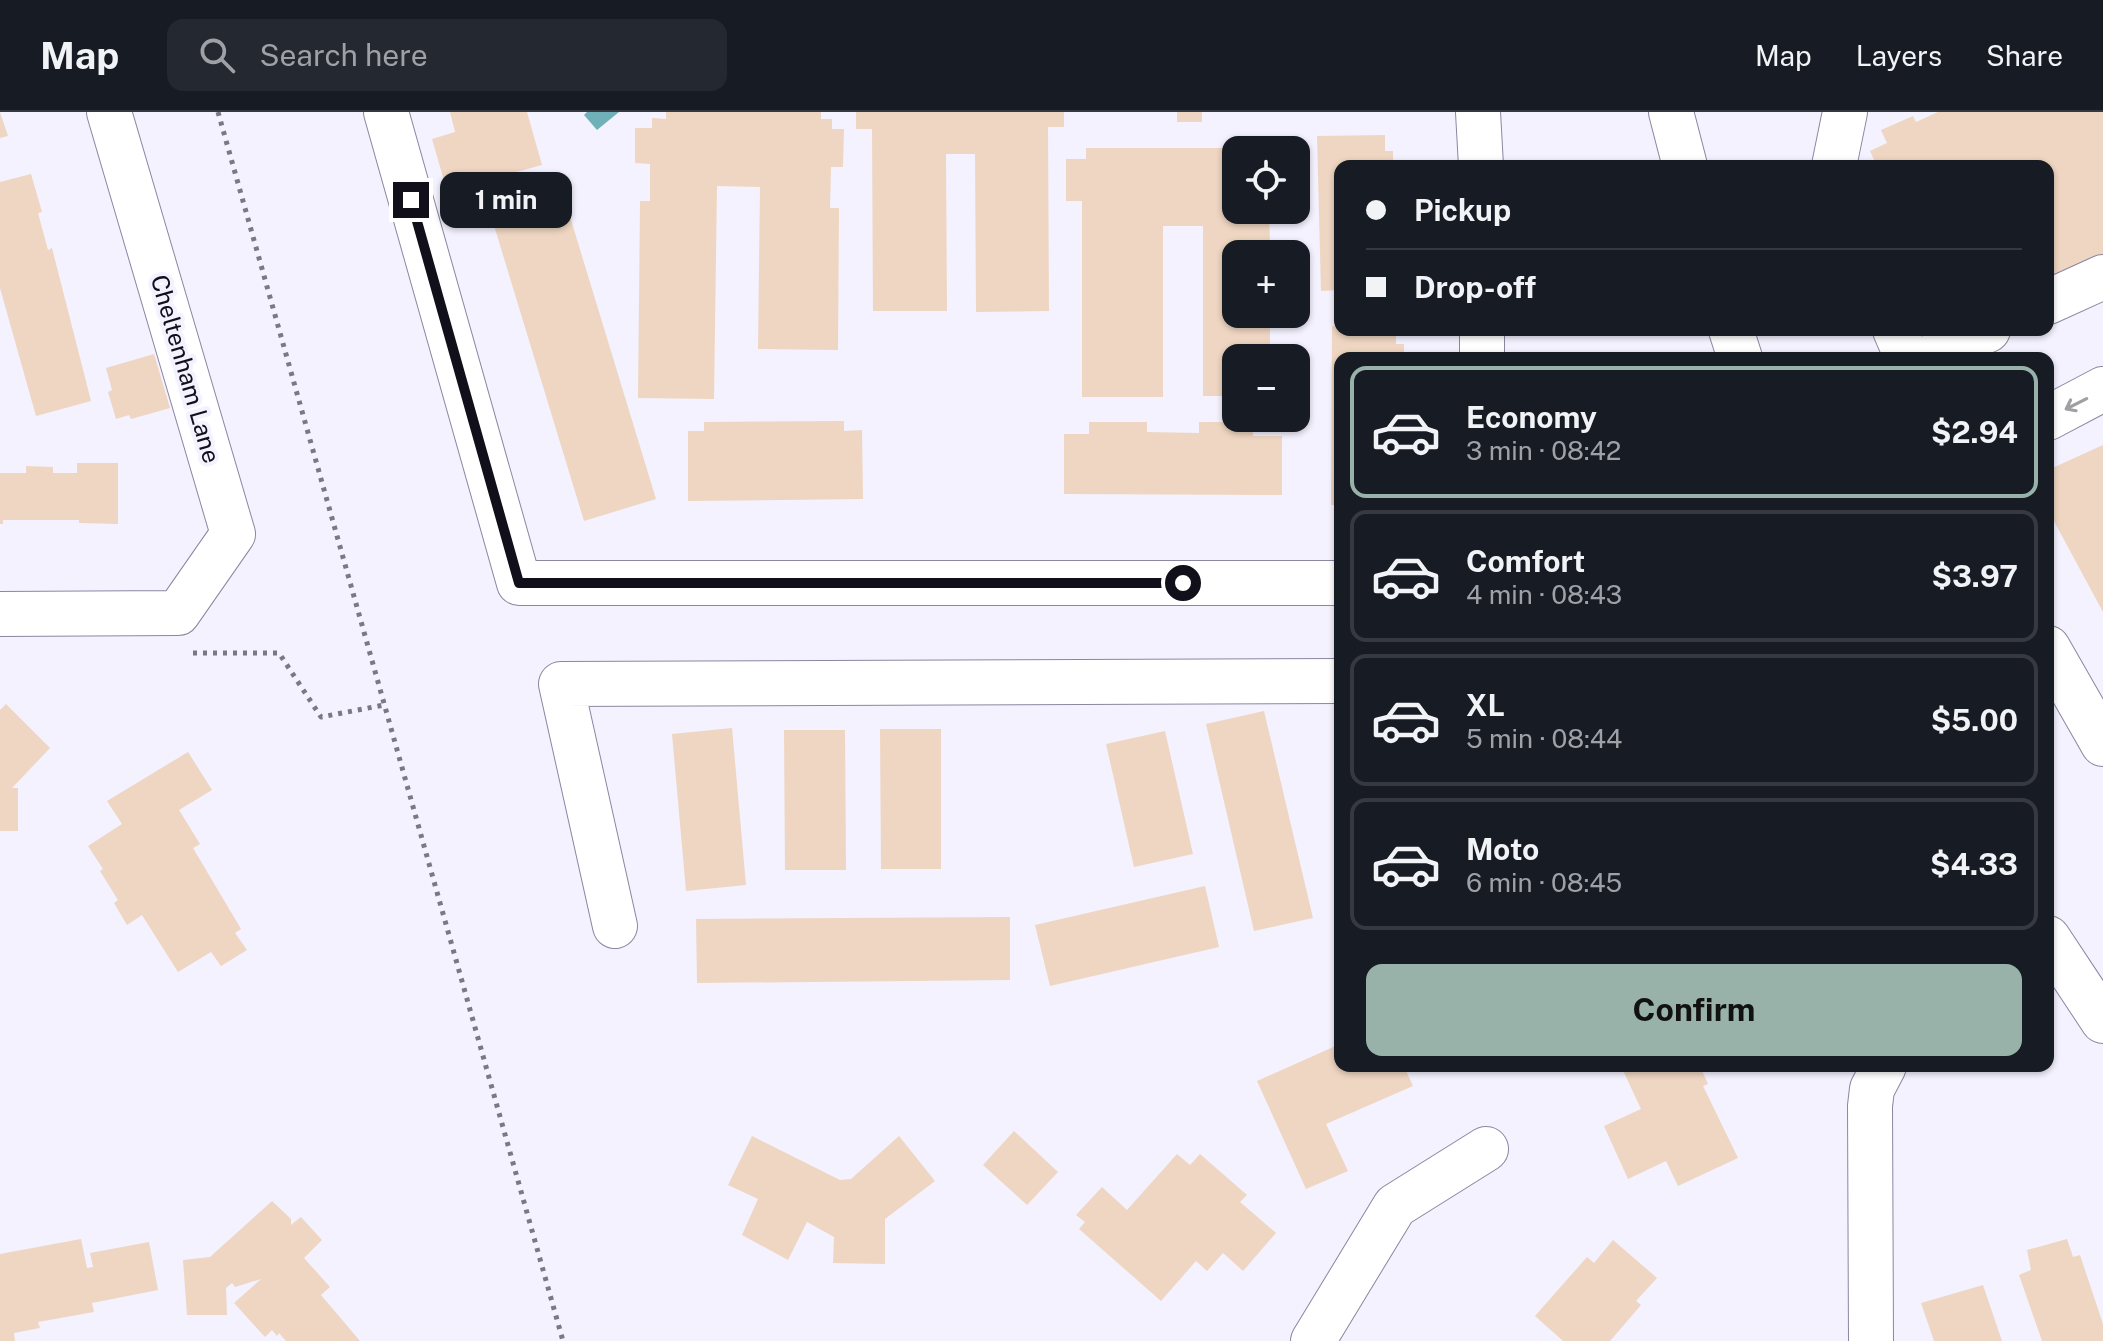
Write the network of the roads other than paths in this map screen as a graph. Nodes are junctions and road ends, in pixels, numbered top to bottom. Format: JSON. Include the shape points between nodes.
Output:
{"nodes":[{"id":1,"x":109,"y":112,"type":"edge"},
{"id":2,"x":386,"y":112,"type":"edge"},
{"id":3,"x":1478,"y":112,"type":"edge"},
{"id":4,"x":1671,"y":112,"type":"edge"},
{"id":5,"x":1845,"y":112,"type":"edge"},
{"id":6,"x":1481,"y":160,"type":"edge"},
{"id":7,"x":1683,"y":160,"type":"edge"},
{"id":8,"x":1835,"y":160,"type":"edge"},
{"id":9,"x":2103,"y":277,"type":"edge"},
{"id":10,"x":2054,"y":299,"type":"edge"},
{"id":11,"x":1975,"y":336,"type":"edge"},
{"id":12,"x":1941,"y":352,"type":"edge"},
{"id":13,"x":2103,"y":389,"type":"edge"},
{"id":14,"x":2054,"y":415,"type":"edge"},
{"id":15,"x":1334,"y":583,"type":"edge"},
{"id":16,"x":0,"y":614,"type":"edge"},
{"id":17,"x":2054,"y":665,"type":"edge"},
{"id":18,"x":1334,"y":681,"type":"edge"},
{"id":19,"x":2103,"y":744,"type":"edge"},
{"id":20,"x":615,"y":926,"type":"dead end"},
{"id":21,"x":2054,"y":947,"type":"edge"},
{"id":22,"x":2103,"y":1021,"type":"edge"},
{"id":23,"x":1881,"y":1072,"type":"edge"},
{"id":24,"x":1486,"y":1149,"type":"dead end"},
{"id":25,"x":1313,"y":1341,"type":"edge"},
{"id":26,"x":1871,"y":1341,"type":"edge"}],
"edges":[{"from":1,"to":16,"type":"street","name":"Cheltenham Lane","via":[[233,534],[182,633]]},
{"from":2,"to":15,"type":"street","via":[[519,583]]},
{"from":3,"to":6,"type":"street"},
{"from":4,"to":7,"type":"street"},
{"from":5,"to":8,"type":"street"},
{"from":9,"to":10,"type":"street"},
{"from":11,"to":12,"type":"street"},
{"from":13,"to":14,"type":"street","one_way":true},
{"from":17,"to":19,"type":"street"},
{"from":18,"to":20,"type":"street","via":[[561,684]]},
{"from":21,"to":22,"type":"street"},
{"from":23,"to":26,"type":"street","via":[[1870,1106]]},
{"from":24,"to":25,"type":"street","via":[[1395,1206]]}]}
